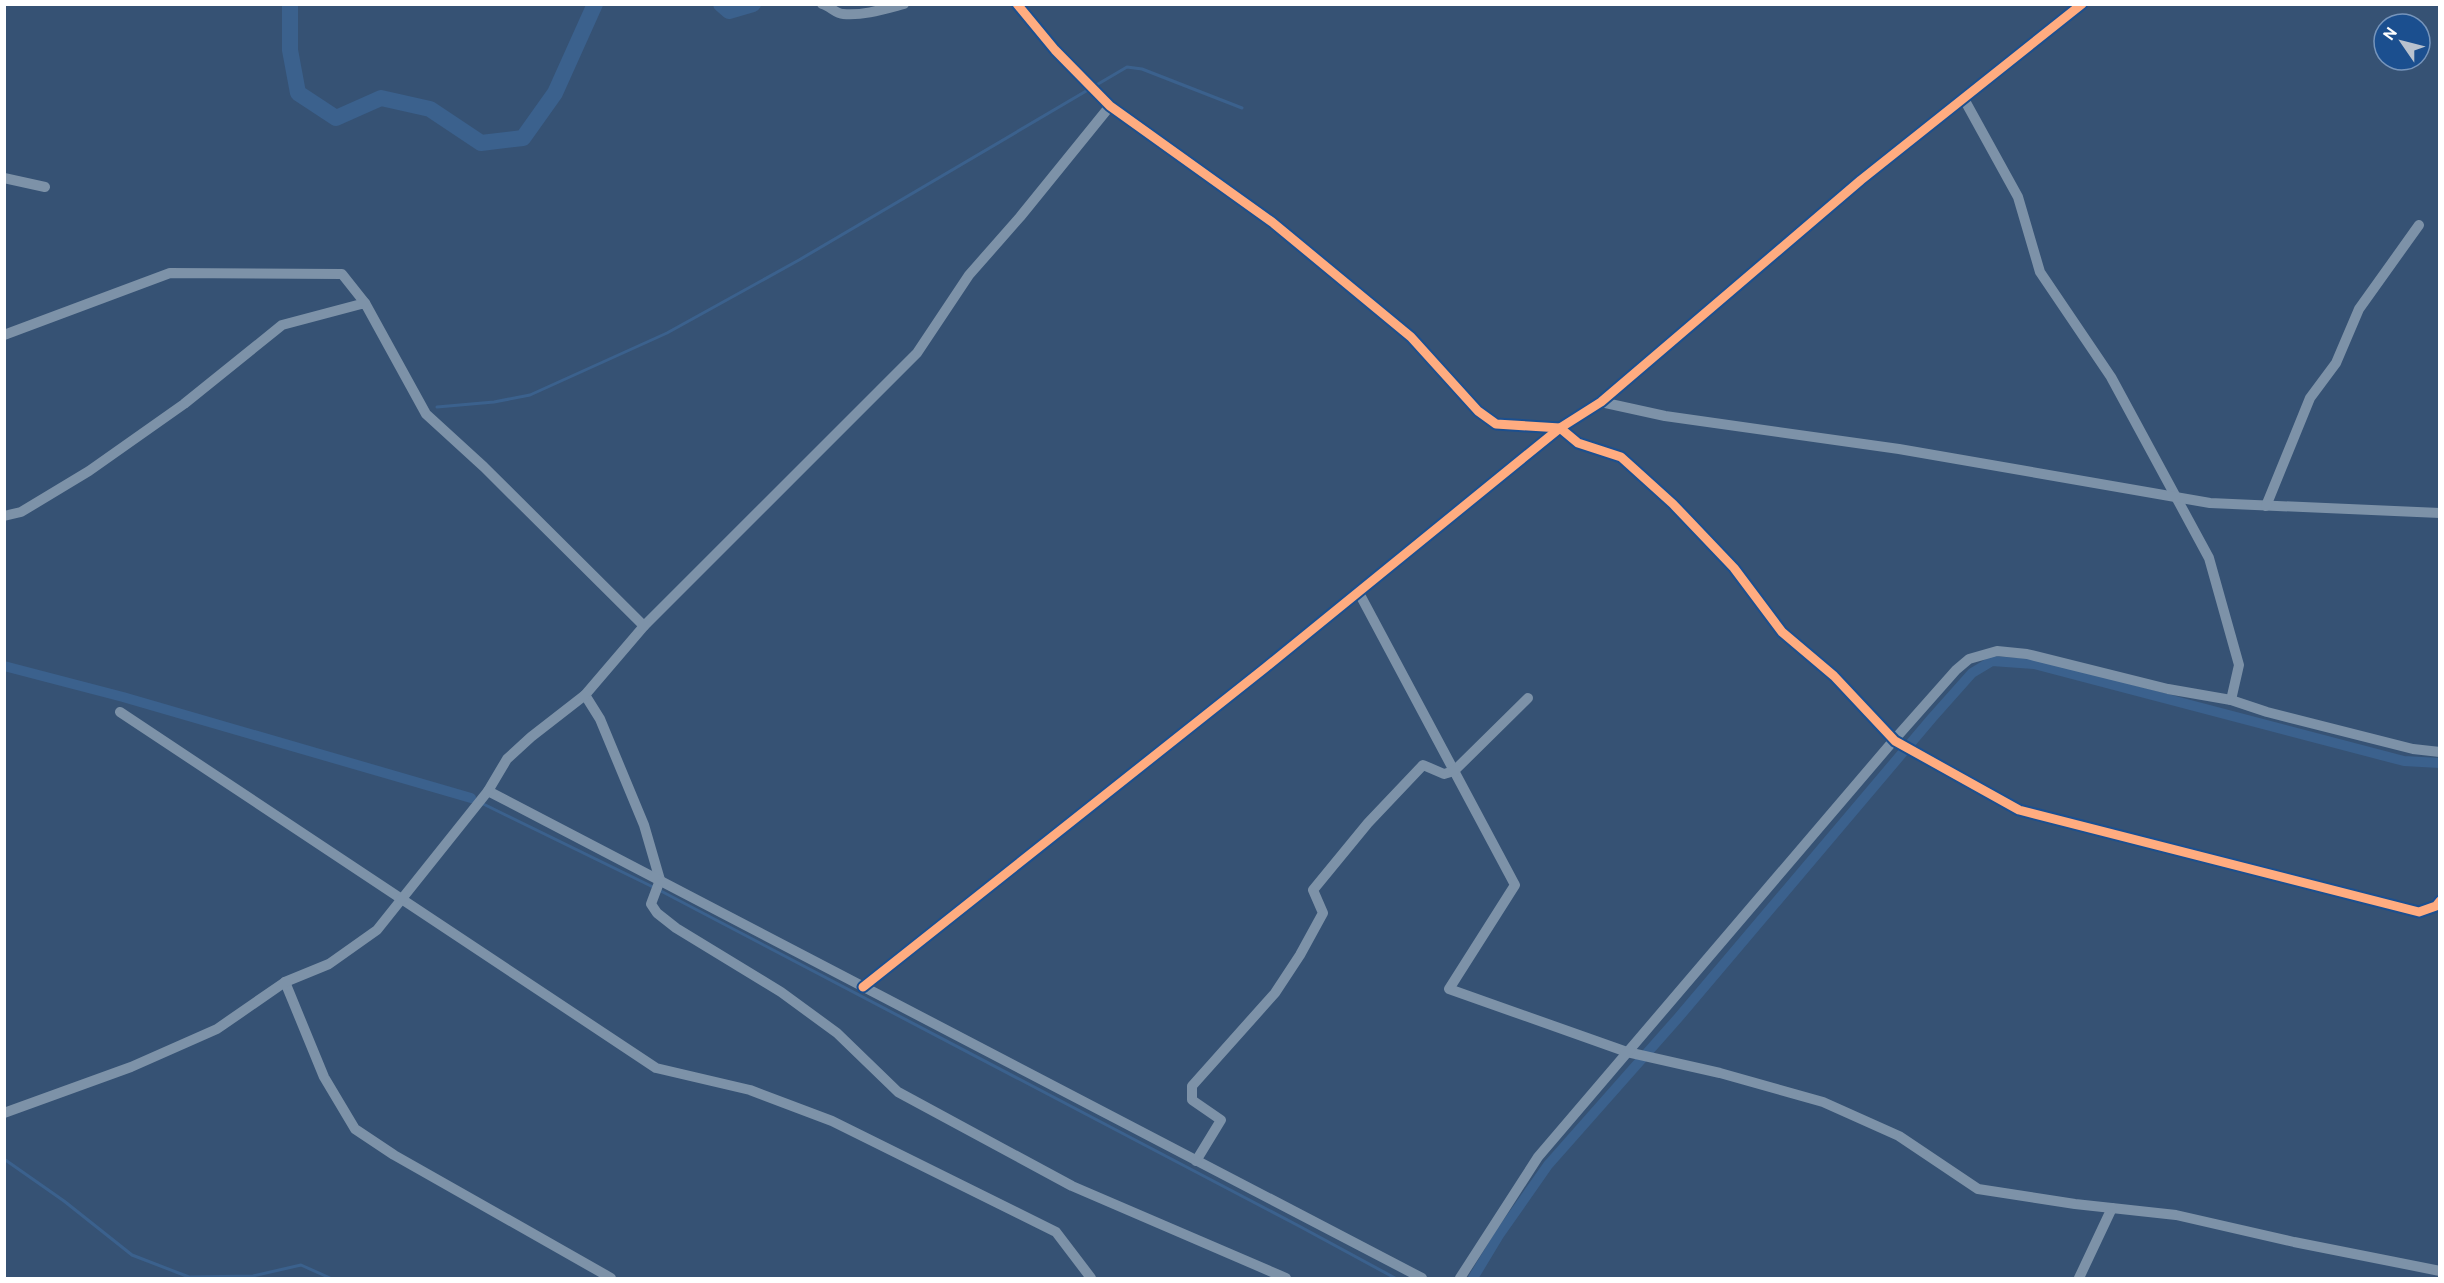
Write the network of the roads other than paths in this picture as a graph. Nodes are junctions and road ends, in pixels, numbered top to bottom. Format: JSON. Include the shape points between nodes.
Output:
{"nodes":[{"id":1,"x":822,"y":4,"type":"edge"},
{"id":2,"x":904,"y":4,"type":"edge"},
{"id":3,"x":1017,"y":4,"type":"edge"},
{"id":4,"x":2082,"y":4,"type":"edge"},
{"id":5,"x":1964,"y":99,"type":"junction"},
{"id":6,"x":1110,"y":106,"type":"junction"},
{"id":7,"x":4,"y":178,"type":"edge"},
{"id":8,"x":45,"y":188,"type":"dead end"},
{"id":9,"x":2419,"y":225,"type":"dead end"},
{"id":10,"x":365,"y":303,"type":"junction"},
{"id":11,"x":4,"y":335,"type":"edge"},
{"id":12,"x":1601,"y":402,"type":"junction"},
{"id":13,"x":1560,"y":428,"type":"junction"},
{"id":14,"x":2178,"y":498,"type":"junction"},
{"id":15,"x":2266,"y":506,"type":"junction"},
{"id":16,"x":2439,"y":513,"type":"edge"},
{"id":17,"x":4,"y":516,"type":"edge"},
{"id":18,"x":1358,"y":591,"type":"junction"},
{"id":19,"x":644,"y":626,"type":"junction"},
{"id":20,"x":585,"y":695,"type":"junction"},
{"id":21,"x":1528,"y":698,"type":"dead end"},
{"id":22,"x":2232,"y":700,"type":"junction"},
{"id":23,"x":120,"y":712,"type":"dead end"},
{"id":24,"x":1894,"y":740,"type":"junction"},
{"id":25,"x":2439,"y":752,"type":"edge"},
{"id":26,"x":1454,"y":771,"type":"junction"},
{"id":27,"x":482,"y":799,"type":"junction"},
{"id":28,"x":658,"y":885,"type":"junction"},
{"id":29,"x":402,"y":900,"type":"junction"},
{"id":30,"x":2439,"y":901,"type":"edge"},
{"id":31,"x":285,"y":982,"type":"junction"},
{"id":32,"x":863,"y":987,"type":"junction"},
{"id":33,"x":1628,"y":1052,"type":"junction"},
{"id":34,"x":5,"y":1112,"type":"edge"},
{"id":35,"x":1196,"y":1161,"type":"junction"},
{"id":36,"x":2112,"y":1208,"type":"junction"},
{"id":37,"x":2439,"y":1271,"type":"edge"},
{"id":38,"x":611,"y":1278,"type":"edge"},
{"id":39,"x":1091,"y":1278,"type":"edge"},
{"id":40,"x":1286,"y":1278,"type":"edge"},
{"id":41,"x":1422,"y":1278,"type":"edge"},
{"id":42,"x":1460,"y":1278,"type":"edge"},
{"id":43,"x":2079,"y":1278,"type":"edge"}],
"edges":[{"from":1,"to":2,"type":"street","via":[[840,14],[864,14]]},
{"from":3,"to":6,"type":"street"},
{"from":4,"to":5,"type":"street"},
{"from":5,"to":12,"type":"street","via":[[1861,180]]},
{"from":5,"to":14,"type":"street","via":[[2018,197],[2040,272],[2111,377]]},
{"from":6,"to":13,"type":"street","via":[[1298,243],[1411,337],[1478,411],[1496,424]]},
{"from":6,"to":19,"type":"street","via":[[969,275],[917,353]]},
{"from":7,"to":8,"type":"street"},
{"from":9,"to":15,"type":"street","via":[[2359,309],[2336,363],[2310,398]]},
{"from":10,"to":11,"type":"street","via":[[342,274],[170,273]]},
{"from":10,"to":17,"type":"street","via":[[282,325],[184,404],[89,471],[21,512]]},
{"from":10,"to":19,"type":"street","via":[[426,414],[484,466]]},
{"from":12,"to":13,"type":"street"},
{"from":12,"to":14,"type":"street","via":[[1665,416],[1899,449]]},
{"from":13,"to":18,"type":"street"},
{"from":13,"to":24,"type":"street","via":[[1578,443],[1621,457],[1673,504],[1734,568],[1782,632],[1834,676]]},
{"from":14,"to":15,"type":"street"},
{"from":14,"to":22,"type":"street","via":[[2209,558],[2231,632],[2239,665]]},
{"from":15,"to":16,"type":"street"},
{"from":18,"to":26,"type":"street"},
{"from":18,"to":32,"type":"street"},
{"from":19,"to":20,"type":"street"},
{"from":20,"to":27,"type":"street","via":[[507,759]]},
{"from":20,"to":28,"type":"street","via":[[600,719],[644,825]]},
{"from":21,"to":26,"type":"street"},
{"from":22,"to":24,"type":"street","via":[[2168,689],[2027,654],[1997,651],[1969,659],[1956,670]]},
{"from":22,"to":25,"type":"street","via":[[2413,749]]},
{"from":23,"to":29,"type":"street"},
{"from":24,"to":30,"type":"street","via":[[2019,810],[2419,912]]},
{"from":24,"to":33,"type":"street"},
{"from":26,"to":33,"type":"street","via":[[1515,885],[1449,989]]},
{"from":26,"to":35,"type":"street","via":[[1444,774],[1423,765],[1313,890],[1323,913],[1300,955],[1275,993],[1192,1086],[1192,1100],[1221,1120]]},
{"from":27,"to":28,"type":"street"},
{"from":27,"to":29,"type":"street"},
{"from":28,"to":32,"type":"street"},
{"from":28,"to":40,"type":"street","via":[[651,903],[657,913],[781,992],[837,1033],[898,1092],[1072,1186]]},
{"from":29,"to":31,"type":"street","via":[[377,930],[329,964]]},
{"from":29,"to":39,"type":"street","via":[[656,1068],[750,1090],[832,1121],[1056,1232]]},
{"from":31,"to":34,"type":"street","via":[[217,1029],[130,1067]]},
{"from":31,"to":38,"type":"street","via":[[324,1077],[355,1129]]},
{"from":32,"to":35,"type":"street"},
{"from":33,"to":36,"type":"street","via":[[1822,1102],[1899,1136],[1978,1189]]},
{"from":33,"to":42,"type":"street","via":[[1538,1157]]},
{"from":35,"to":41,"type":"street"},
{"from":36,"to":37,"type":"street","via":[[2176,1215]]},
{"from":36,"to":43,"type":"street"}]}
